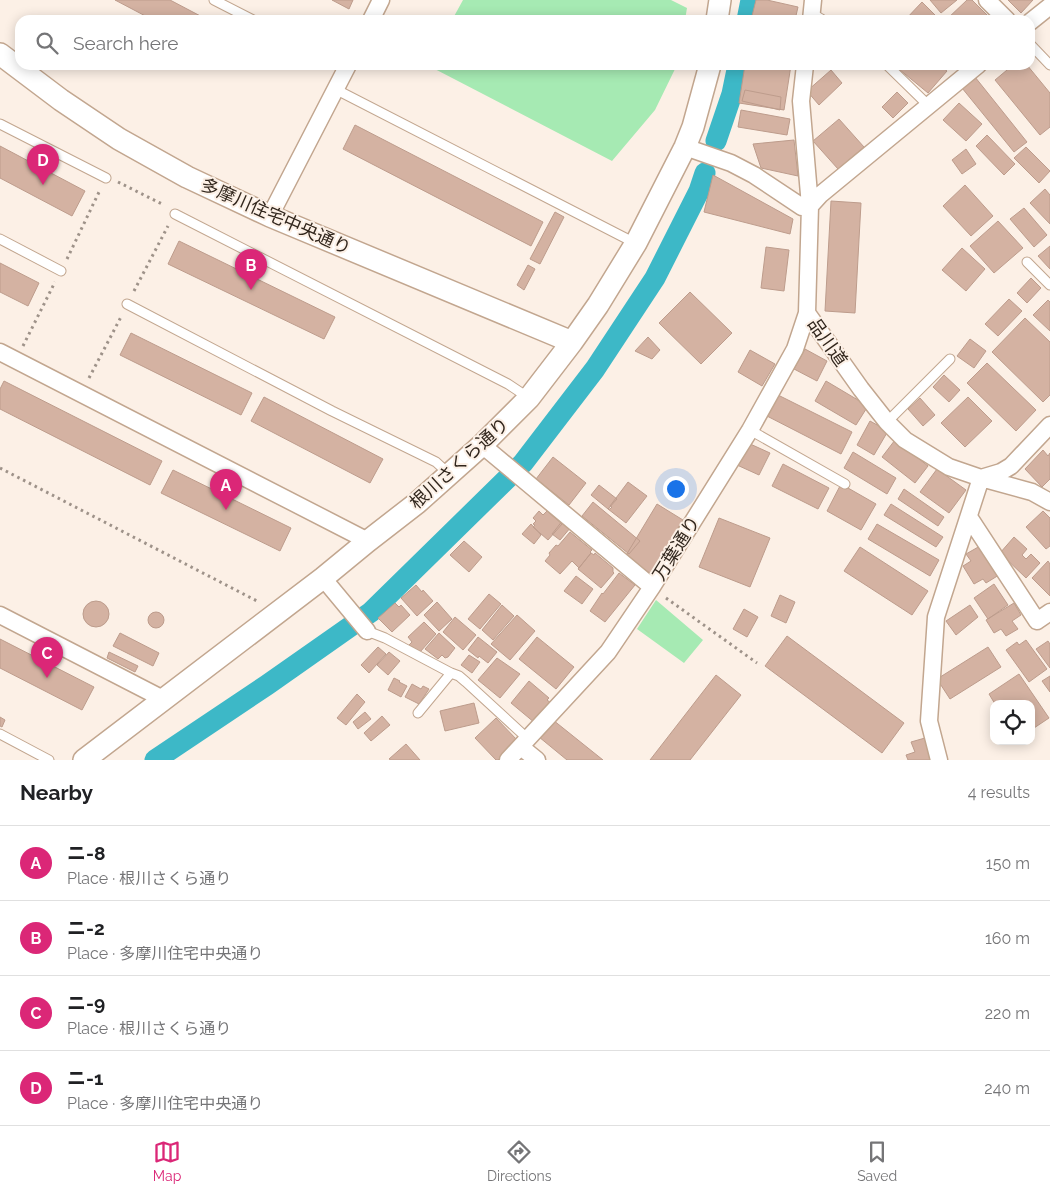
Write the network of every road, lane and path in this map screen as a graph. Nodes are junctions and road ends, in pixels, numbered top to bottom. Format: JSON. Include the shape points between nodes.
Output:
{"nodes":[{"id":1,"x":214,"y":0,"type":"edge"},
{"id":2,"x":381,"y":0,"type":"edge"},
{"id":3,"x":720,"y":0,"type":"edge"},
{"id":4,"x":988,"y":0,"type":"edge"},
{"id":5,"x":1050,"y":6,"type":"edge"},
{"id":6,"x":243,"y":15,"type":"edge"},
{"id":7,"x":374,"y":15,"type":"edge"},
{"id":8,"x":718,"y":15,"type":"edge"},
{"id":9,"x":1002,"y":15,"type":"edge"},
{"id":10,"x":1035,"y":18,"type":"edge"},
{"id":11,"x":1035,"y":49,"type":"edge"},
{"id":12,"x":0,"y":54,"type":"edge"},
{"id":13,"x":15,"y":65,"type":"edge"},
{"id":14,"x":1050,"y":65,"type":"edge"},
{"id":15,"x":21,"y":70,"type":"edge"},
{"id":16,"x":343,"y":70,"type":"edge"},
{"id":17,"x":709,"y":70,"type":"edge"},
{"id":18,"x":804,"y":70,"type":"edge"},
{"id":19,"x":892,"y":70,"type":"edge"},
{"id":20,"x":972,"y":70,"type":"edge"},
{"id":21,"x":335,"y":89,"type":"junction"},
{"id":22,"x":929,"y":106,"type":"junction"},
{"id":23,"x":0,"y":124,"type":"edge"},
{"id":24,"x":685,"y":147,"type":"junction"},
{"id":25,"x":106,"y":178,"type":"joint"},
{"id":26,"x":810,"y":206,"type":"junction"},
{"id":27,"x":175,"y":214,"type":"joint"},
{"id":28,"x":270,"y":216,"type":"junction"},
{"id":29,"x":0,"y":239,"type":"edge"},
{"id":30,"x":636,"y":243,"type":"junction"},
{"id":31,"x":1027,"y":262,"type":"dead end"},
{"id":32,"x":61,"y":271,"type":"dead end"},
{"id":33,"x":1050,"y":286,"type":"edge"},
{"id":34,"x":127,"y":304,"type":"dead end"},
{"id":35,"x":807,"y":313,"type":"junction"},
{"id":36,"x":572,"y":342,"type":"junction"},
{"id":37,"x":0,"y":352,"type":"edge"},
{"id":38,"x":950,"y":359,"type":"dead end"},
{"id":39,"x":529,"y":398,"type":"junction"},
{"id":40,"x":888,"y":422,"type":"junction"},
{"id":41,"x":1050,"y":426,"type":"edge"},
{"id":42,"x":750,"y":430,"type":"junction"},
{"id":43,"x":482,"y":445,"type":"junction"},
{"id":44,"x":0,"y":468,"type":"edge"},
{"id":45,"x":448,"y":474,"type":"junction"},
{"id":46,"x":981,"y":478,"type":"junction"},
{"id":47,"x":846,"y":484,"type":"dead end"},
{"id":48,"x":1050,"y":502,"type":"edge"},
{"id":49,"x":969,"y":517,"type":"junction"},
{"id":50,"x":368,"y":540,"type":"junction"},
{"id":51,"x":323,"y":578,"type":"junction"},
{"id":52,"x":652,"y":587,"type":"junction"},
{"id":53,"x":256,"y":601,"type":"dead end"},
{"id":54,"x":1050,"y":612,"type":"edge"},
{"id":55,"x":0,"y":615,"type":"edge"},
{"id":56,"x":367,"y":631,"type":"joint"},
{"id":57,"x":757,"y":662,"type":"dead end"},
{"id":58,"x":451,"y":673,"type":"junction"},
{"id":59,"x":165,"y":700,"type":"junction"},
{"id":60,"x":418,"y":712,"type":"dead end"},
{"id":61,"x":0,"y":734,"type":"edge"},
{"id":62,"x":524,"y":743,"type":"junction"},
{"id":63,"x":49,"y":760,"type":"edge"},
{"id":64,"x":84,"y":760,"type":"edge"},
{"id":65,"x":508,"y":760,"type":"edge"},
{"id":66,"x":537,"y":760,"type":"edge"},
{"id":67,"x":939,"y":760,"type":"edge"}],
"edges":[{"from":1,"to":6,"type":"lane"},
{"from":2,"to":7,"type":"street"},
{"from":3,"to":8,"type":"street"},
{"from":4,"to":9,"type":"street"},
{"from":5,"to":10,"type":"street"},
{"from":11,"to":14,"type":"lane"},
{"from":12,"to":13,"type":"street","name":"多摩川住宅中央通り"},
{"from":15,"to":28,"type":"street","name":"多摩川住宅中央通り","via":[[119,139],[187,177]]},
{"from":16,"to":21,"type":"street"},
{"from":17,"to":24,"type":"street","name":"根川さくら通り"},
{"from":18,"to":26,"type":"street","name":"品川道","via":[[801,101]]},
{"from":19,"to":22,"type":"lane"},
{"from":20,"to":22,"type":"street"},
{"from":21,"to":28,"type":"street"},
{"from":21,"to":30,"type":"lane"},
{"from":22,"to":26,"type":"street"},
{"from":23,"to":25,"type":"lane"},
{"from":24,"to":26,"type":"street","via":[[731,163],[802,208]]},
{"from":24,"to":30,"type":"street","name":"根川さくら通り"},
{"from":25,"to":27,"type":"path","via":[[164,204]]},
{"from":26,"to":35,"type":"street","name":"品川道"},
{"from":27,"to":39,"type":"lane","via":[[508,384]]},
{"from":28,"to":36,"type":"street","name":"多摩川住宅中央通り"},
{"from":29,"to":32,"type":"lane"},
{"from":30,"to":36,"type":"street","name":"根川さくら通り"},
{"from":31,"to":33,"type":"lane"},
{"from":34,"to":45,"type":"lane","via":[[436,462]]},
{"from":35,"to":40,"type":"street","name":"品川道"},
{"from":35,"to":42,"type":"street","name":"万葉通り","via":[[795,349]]},
{"from":36,"to":39,"type":"street","name":"根川さくら通り"},
{"from":37,"to":50,"type":"street"},
{"from":38,"to":40,"type":"lane"},
{"from":39,"to":43,"type":"street","name":"根川さくら通り"},
{"from":40,"to":46,"type":"street","name":"品川道","via":[[905,440],[942,463]]},
{"from":41,"to":46,"type":"street","via":[[1011,466]]},
{"from":42,"to":47,"type":"lane"},
{"from":42,"to":52,"type":"street","name":"万葉通り"},
{"from":43,"to":45,"type":"street","name":"根川さくら通り"},
{"from":43,"to":52,"type":"street"},
{"from":44,"to":53,"type":"path"},
{"from":45,"to":50,"type":"street","name":"根川さくら通り","via":[[417,503]]},
{"from":46,"to":48,"type":"street","name":"品川道","via":[[1032,492]]},
{"from":46,"to":49,"type":"street"},
{"from":49,"to":54,"type":"street","via":[[1037,622]]},
{"from":49,"to":67,"type":"street","via":[[936,617],[929,721]]},
{"from":50,"to":51,"type":"street","name":"根川さくら通り"},
{"from":51,"to":56,"type":"street"},
{"from":51,"to":59,"type":"street","name":"根川さくら通り"},
{"from":52,"to":57,"type":"path"},
{"from":52,"to":62,"type":"street","name":"万葉通り","via":[[608,652]]},
{"from":55,"to":59,"type":"street"},
{"from":56,"to":58,"type":"lane"},
{"from":58,"to":60,"type":"lane"},
{"from":58,"to":62,"type":"lane","via":[[466,682]]},
{"from":59,"to":64,"type":"street","name":"根川さくら通り"},
{"from":61,"to":63,"type":"lane"},
{"from":62,"to":65,"type":"street","name":"万葉通り"},
{"from":62,"to":66,"type":"street"}]}
